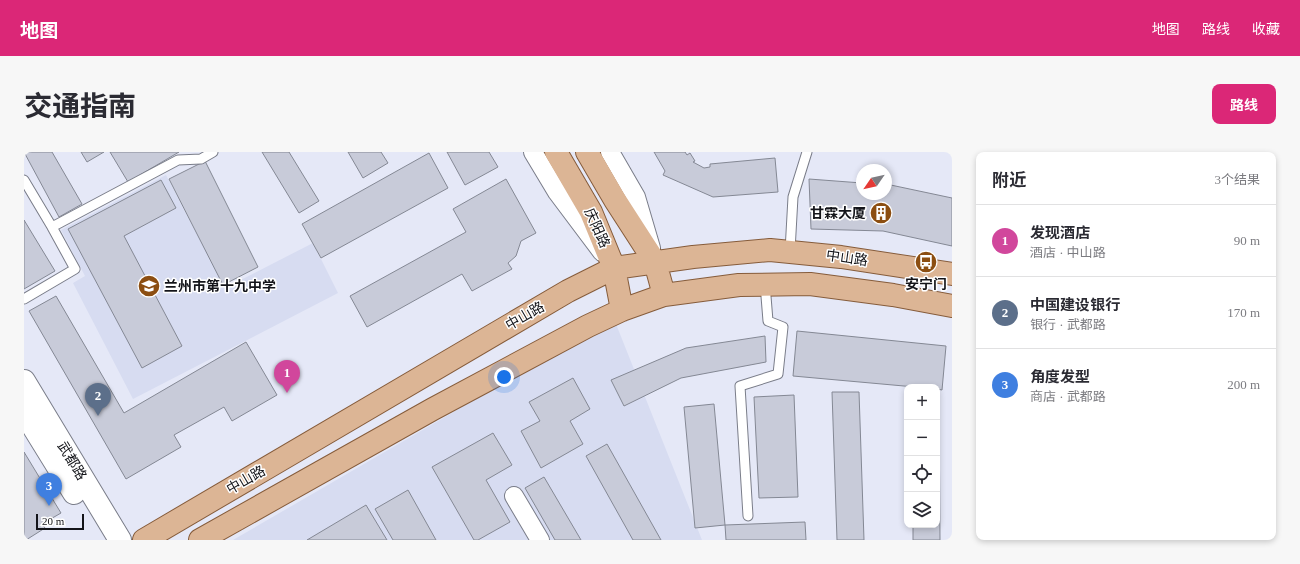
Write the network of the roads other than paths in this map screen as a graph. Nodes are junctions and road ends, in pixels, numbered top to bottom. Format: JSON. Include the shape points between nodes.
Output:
{"nodes":[{"id":1,"x":213,"y":152,"type":"edge"},
{"id":2,"x":533,"y":152,"type":"edge"},
{"id":3,"x":556,"y":152,"type":"edge"},
{"id":4,"x":588,"y":152,"type":"edge"},
{"id":5,"x":610,"y":152,"type":"edge"},
{"id":6,"x":806,"y":152,"type":"edge"},
{"id":7,"x":24,"y":180,"type":"edge"},
{"id":8,"x":52,"y":227,"type":"junction"},
{"id":9,"x":790,"y":251,"type":"junction"},
{"id":10,"x":655,"y":262,"type":"junction"},
{"id":11,"x":614,"y":268,"type":"junction"},
{"id":12,"x":952,"y":274,"type":"edge"},
{"id":13,"x":765,"y":284,"type":"junction"},
{"id":14,"x":664,"y":295,"type":"junction"},
{"id":15,"x":24,"y":299,"type":"edge"},
{"id":16,"x":952,"y":306,"type":"edge"},
{"id":17,"x":622,"y":310,"type":"junction"},
{"id":18,"x":24,"y":381,"type":"edge"},
{"id":19,"x":24,"y":412,"type":"edge"},
{"id":20,"x":514,"y":496,"type":"dead end"},
{"id":21,"x":748,"y":516,"type":"dead end"},
{"id":22,"x":103,"y":540,"type":"edge"},
{"id":23,"x":120,"y":540,"type":"edge"},
{"id":24,"x":144,"y":540,"type":"edge"},
{"id":25,"x":200,"y":540,"type":"edge"},
{"id":26,"x":540,"y":540,"type":"edge"}],
"edges":[{"from":1,"to":8,"type":"lane","via":[[201,159],[178,160]]},
{"from":2,"to":11,"type":"street","via":[[557,192]]},
{"from":3,"to":11,"type":"main road","name":"庆阳路","via":[[591,212]]},
{"from":4,"to":10,"type":"main road","name":"庆阳路"},
{"from":5,"to":10,"type":"street","via":[[636,197]]},
{"from":6,"to":9,"type":"lane","via":[[793,198]]},
{"from":7,"to":8,"type":"lane"},
{"from":8,"to":15,"type":"lane","via":[[75,269]]},
{"from":9,"to":10,"type":"main road","name":"中山路","via":[[731,252]]},
{"from":9,"to":12,"type":"main road","name":"中山路"},
{"from":10,"to":11,"type":"main road","name":"中山路"},
{"from":10,"to":14,"type":"main road","name":"庆阳路"},
{"from":11,"to":17,"type":"main road","name":"庆阳路"},
{"from":11,"to":24,"type":"main road","name":"中山路","via":[[568,291]]},
{"from":13,"to":14,"type":"main road","via":[[739,284]]},
{"from":13,"to":16,"type":"main road","via":[[810,284]]},
{"from":13,"to":21,"type":"lane","via":[[768,321],[783,327],[778,374],[740,386]]},
{"from":14,"to":17,"type":"main road"},
{"from":17,"to":25,"type":"main road","via":[[434,409]]},
{"from":18,"to":23,"type":"main road","name":"武都路"},
{"from":19,"to":22,"type":"main road","name":"武都路"},
{"from":20,"to":26,"type":"street"}]}
